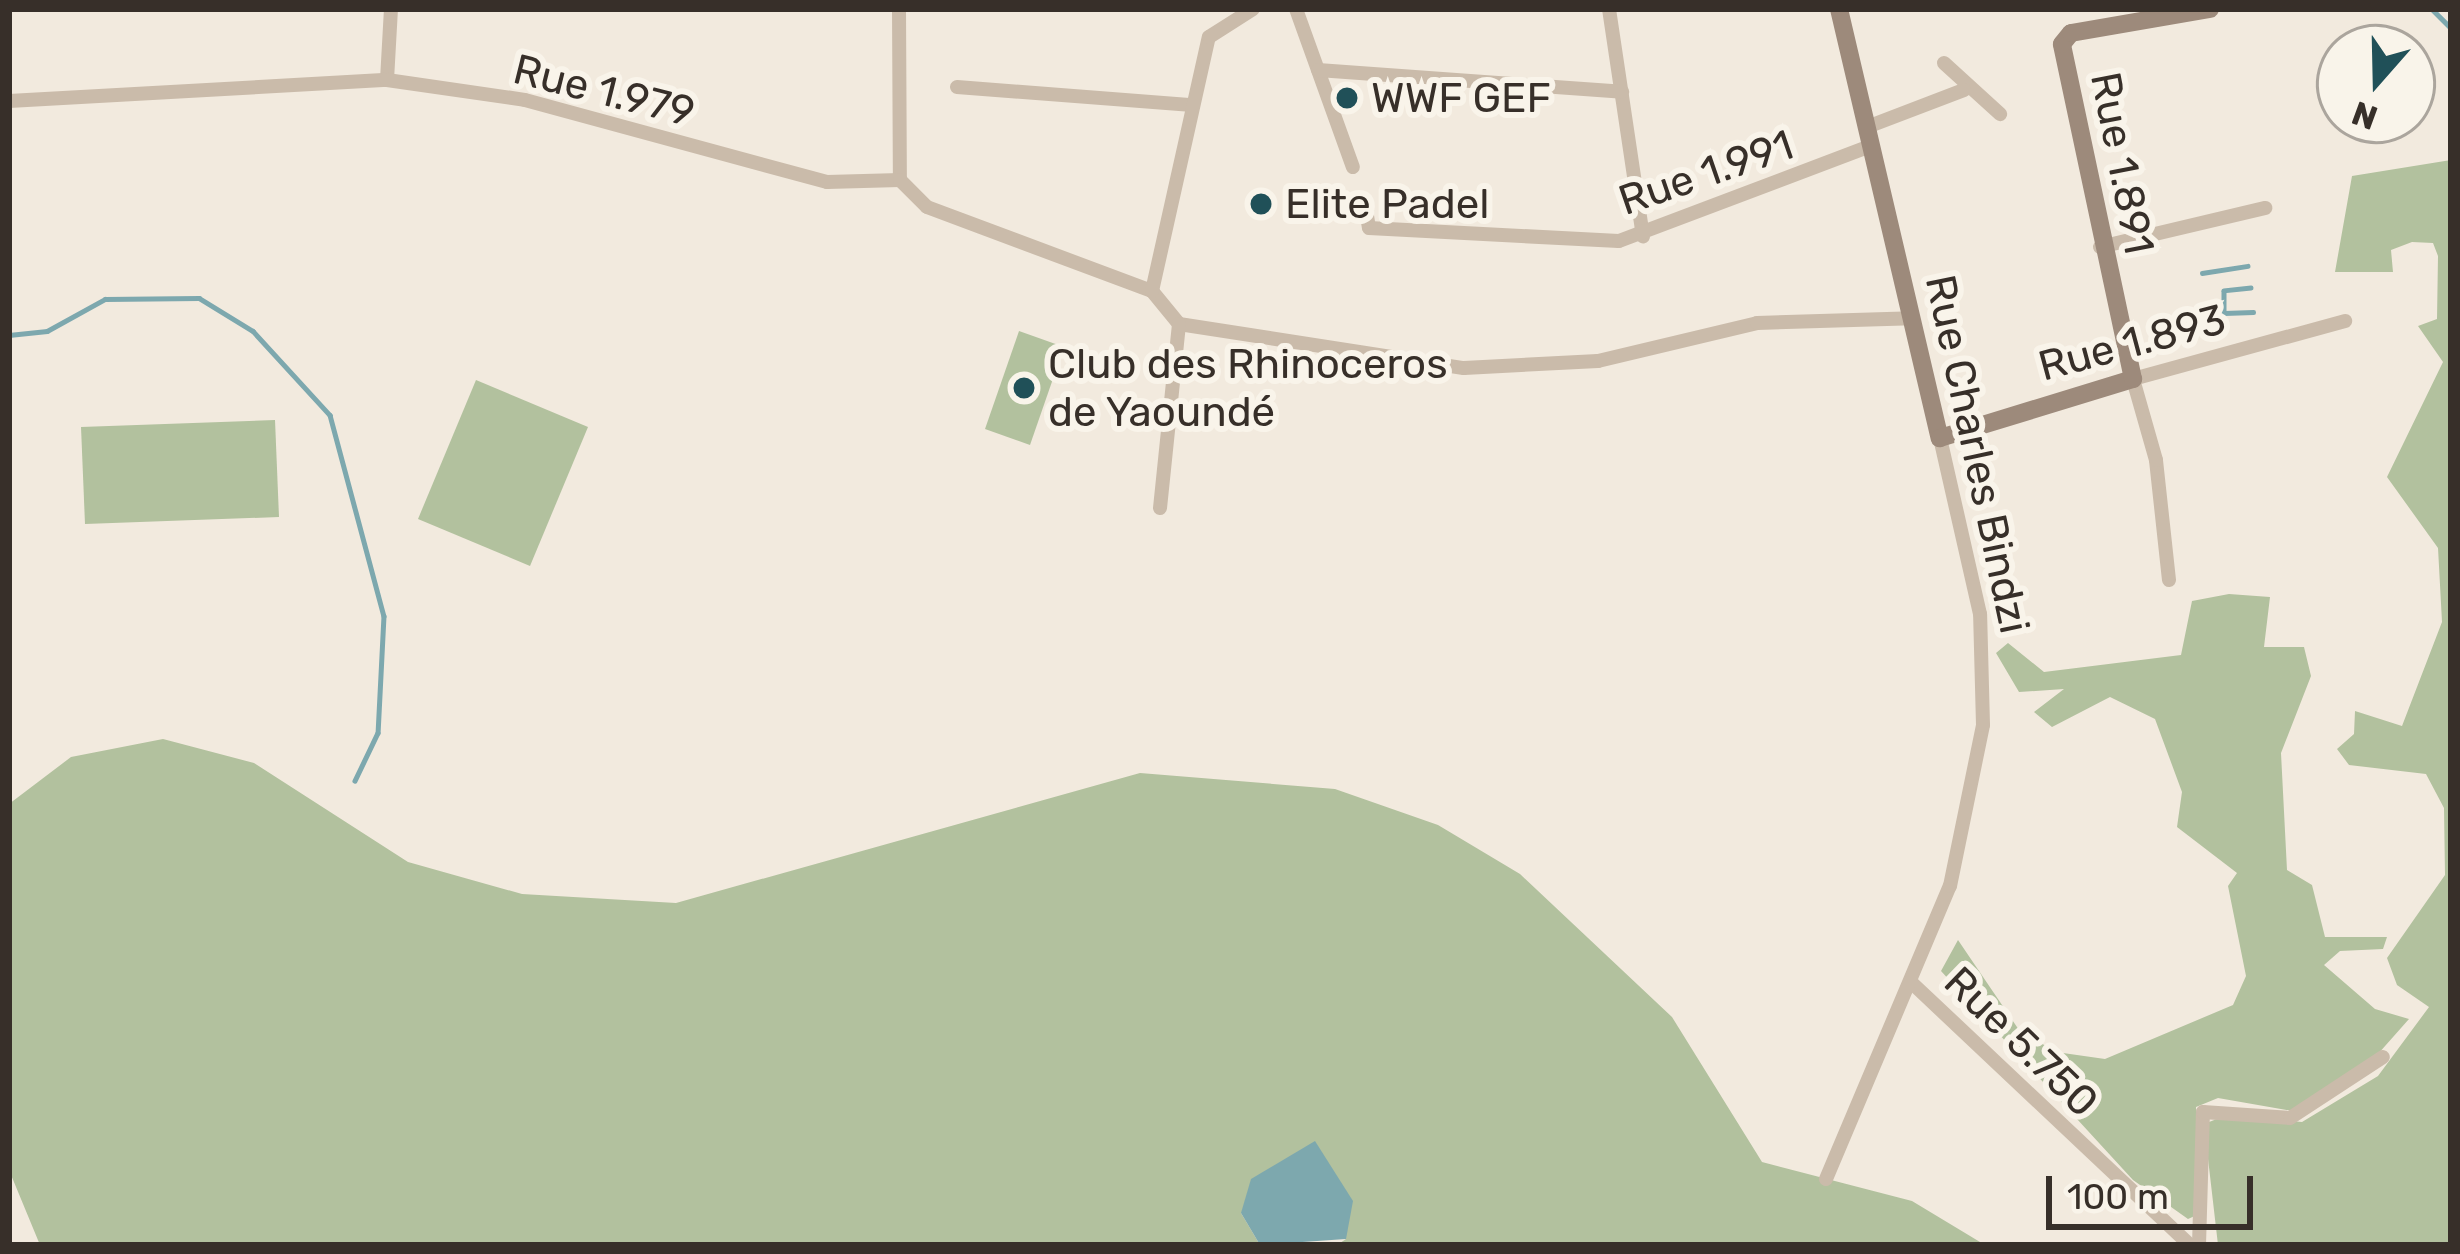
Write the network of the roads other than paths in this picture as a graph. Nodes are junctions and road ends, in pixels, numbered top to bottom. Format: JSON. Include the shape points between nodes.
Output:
{"nodes":[{"id":1,"x":391,"y":9,"type":"edge"},
{"id":2,"x":899,"y":9,"type":"edge"},
{"id":3,"x":1253,"y":9,"type":"edge"},
{"id":4,"x":1295,"y":9,"type":"edge"},
{"id":5,"x":1610,"y":9,"type":"edge"},
{"id":6,"x":1838,"y":9,"type":"edge"},
{"id":7,"x":2210,"y":9,"type":"edge"},
{"id":8,"x":1944,"y":63,"type":"dead end"},
{"id":9,"x":1318,"y":70,"type":"junction"},
{"id":10,"x":388,"y":80,"type":"junction"},
{"id":11,"x":956,"y":87,"type":"dead end"},
{"id":12,"x":1964,"y":90,"type":"junction"},
{"id":13,"x":1622,"y":92,"type":"junction"},
{"id":14,"x":9,"y":100,"type":"edge"},
{"id":15,"x":1192,"y":105,"type":"junction"},
{"id":16,"x":2000,"y":114,"type":"dead end"},
{"id":17,"x":1869,"y":137,"type":"junction"},
{"id":18,"x":1353,"y":167,"type":"dead end"},
{"id":19,"x":900,"y":180,"type":"junction"},
{"id":20,"x":1365,"y":203,"type":"dead end"},
{"id":21,"x":2265,"y":208,"type":"dead end"},
{"id":22,"x":1643,"y":236,"type":"junction"},
{"id":23,"x":2100,"y":247,"type":"junction"},
{"id":24,"x":1152,"y":291,"type":"junction"},
{"id":25,"x":1912,"y":318,"type":"junction"},
{"id":26,"x":2345,"y":321,"type":"dead end"},
{"id":27,"x":1179,"y":324,"type":"junction"},
{"id":28,"x":2133,"y":379,"type":"junction"},
{"id":29,"x":1940,"y":438,"type":"junction"},
{"id":30,"x":1160,"y":508,"type":"dead end"},
{"id":31,"x":2169,"y":580,"type":"dead end"},
{"id":32,"x":1913,"y":984,"type":"junction"},
{"id":33,"x":2383,"y":1057,"type":"dead end"},
{"id":34,"x":1826,"y":1179,"type":"dead end"},
{"id":35,"x":2190,"y":1245,"type":"edge"},
{"id":36,"x":2199,"y":1245,"type":"edge"}],
"edges":[{"from":1,"to":10,"type":"street"},
{"from":2,"to":19,"type":"street"},
{"from":3,"to":15,"type":"street","via":[[1209,37]]},
{"from":4,"to":9,"type":"street"},
{"from":5,"to":13,"type":"street"},
{"from":6,"to":17,"type":"street","name":"Rue Charles Bindzi"},
{"from":7,"to":23,"type":"street","name":"Rue 1.891","via":[[2064,37]]},
{"from":8,"to":12,"type":"street"},
{"from":9,"to":13,"type":"street"},
{"from":9,"to":18,"type":"street"},
{"from":10,"to":14,"type":"street","name":"Rue 1.979"},
{"from":10,"to":19,"type":"street","name":"Rue 1.979","via":[[525,100],[827,182]]},
{"from":11,"to":15,"type":"street"},
{"from":12,"to":16,"type":"street"},
{"from":12,"to":17,"type":"street","name":"Rue 1.991"},
{"from":13,"to":22,"type":"street"},
{"from":15,"to":24,"type":"street"},
{"from":17,"to":22,"type":"street","name":"Rue 1.991"},
{"from":17,"to":25,"type":"street","name":"Rue Charles Bindzi"},
{"from":19,"to":24,"type":"street","via":[[927,207]]},
{"from":20,"to":22,"type":"street","name":"Rue 1.991","via":[[1369,228]]},
{"from":21,"to":23,"type":"street"},
{"from":23,"to":28,"type":"street","name":"Rue 1.891"},
{"from":24,"to":27,"type":"street"},
{"from":25,"to":27,"type":"street","via":[[1757,323],[1598,362],[1506,370]]},
{"from":25,"to":29,"type":"street","name":"Rue Charles Bindzi"},
{"from":26,"to":28,"type":"street","name":"Rue 1.893"},
{"from":27,"to":30,"type":"street"},
{"from":28,"to":29,"type":"street","name":"Rue 1.893"},
{"from":28,"to":31,"type":"street","via":[[2156,460]]},
{"from":29,"to":32,"type":"street","name":"Rue Charles Bindzi","via":[[1987,680],[1968,819]]},
{"from":32,"to":34,"type":"street","name":"Rue Charles Bindzi"},
{"from":32,"to":35,"type":"street","name":"Rue 5.750"},
{"from":33,"to":36,"type":"street","via":[[2290,1118],[2203,1112]]}]}
